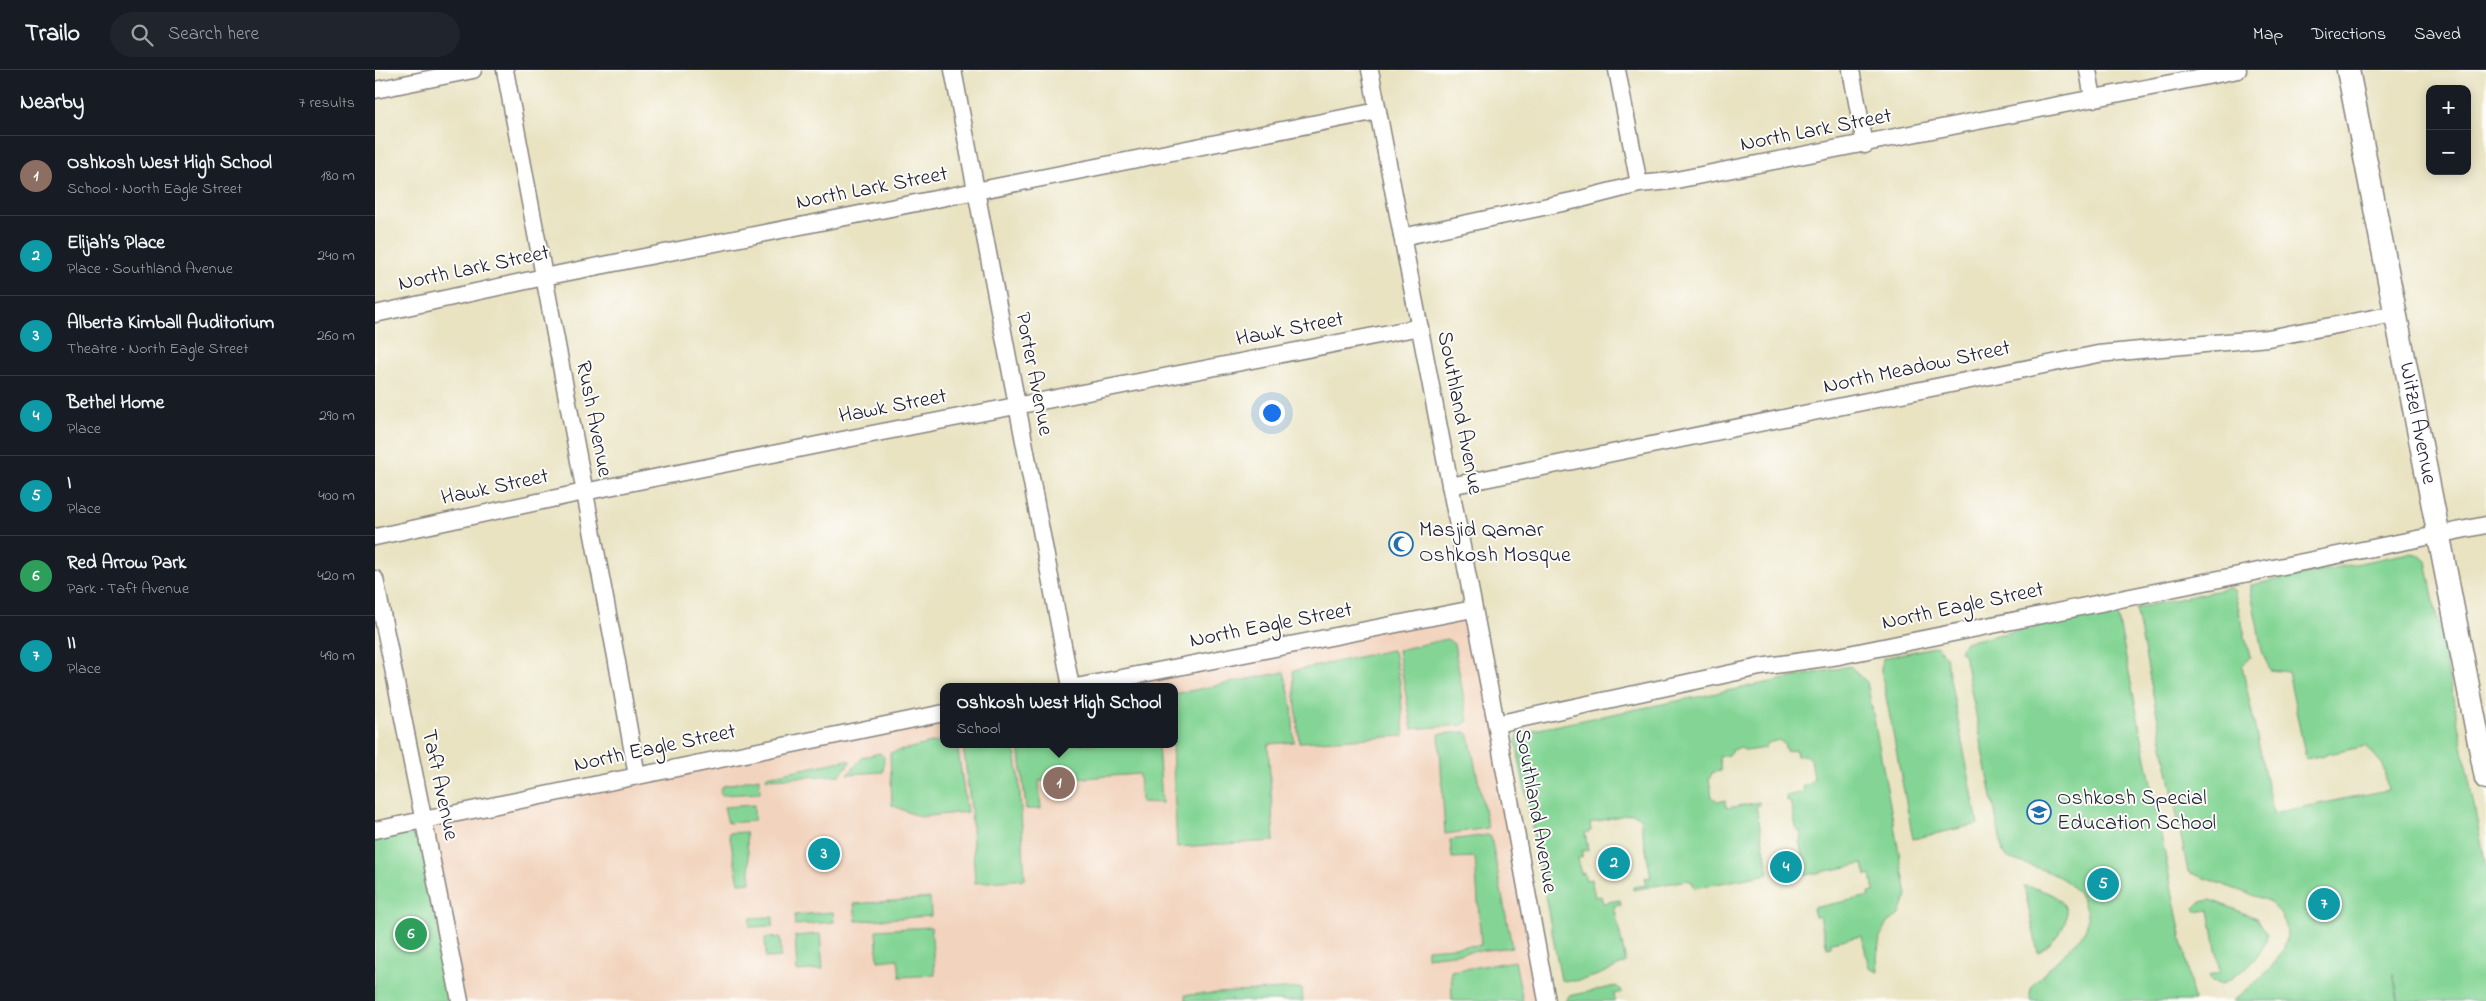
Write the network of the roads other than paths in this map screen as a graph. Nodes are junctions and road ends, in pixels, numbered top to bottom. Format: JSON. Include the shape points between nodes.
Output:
{"nodes":[{"id":1,"x":473,"y":70,"type":"edge"},
{"id":2,"x":505,"y":70,"type":"edge"},
{"id":3,"x":953,"y":70,"type":"edge"},
{"id":4,"x":1370,"y":70,"type":"edge"},
{"id":5,"x":1617,"y":70,"type":"edge"},
{"id":6,"x":1851,"y":70,"type":"edge"},
{"id":7,"x":2087,"y":70,"type":"edge"},
{"id":8,"x":2238,"y":70,"type":"edge"},
{"id":9,"x":2348,"y":70,"type":"edge"},
{"id":10,"x":375,"y":90,"type":"edge"},
{"id":11,"x":2093,"y":99,"type":"junction"},
{"id":12,"x":1378,"y":111,"type":"junction"},
{"id":13,"x":1865,"y":145,"type":"junction"},
{"id":14,"x":1639,"y":184,"type":"junction"},
{"id":15,"x":976,"y":191,"type":"junction"},
{"id":16,"x":1402,"y":237,"type":"junction"},
{"id":17,"x":543,"y":277,"type":"junction"},
{"id":18,"x":375,"y":314,"type":"edge"},
{"id":19,"x":2395,"y":314,"type":"junction"},
{"id":20,"x":1420,"y":327,"type":"junction"},
{"id":21,"x":1017,"y":407,"type":"junction"},
{"id":22,"x":1451,"y":486,"type":"junction"},
{"id":23,"x":584,"y":492,"type":"junction"},
{"id":24,"x":2486,"y":525,"type":"edge"},
{"id":25,"x":2439,"y":535,"type":"junction"},
{"id":26,"x":375,"y":537,"type":"edge"},
{"id":27,"x":375,"y":579,"type":"edge"},
{"id":28,"x":1473,"y":609,"type":"junction"},
{"id":29,"x":1070,"y":683,"type":"edge"},
{"id":30,"x":1097,"y":683,"type":"edge"},
{"id":31,"x":940,"y":715,"type":"edge"},
{"id":32,"x":1496,"y":724,"type":"junction"},
{"id":33,"x":637,"y":776,"type":"junction"},
{"id":34,"x":2486,"y":778,"type":"edge"},
{"id":35,"x":424,"y":820,"type":"junction"},
{"id":36,"x":375,"y":830,"type":"edge"},
{"id":37,"x":460,"y":1001,"type":"edge"},
{"id":38,"x":1547,"y":1001,"type":"edge"}],
"edges":[{"from":1,"to":10,"type":"street"},
{"from":2,"to":17,"type":"street","name":"Rush Avenue"},
{"from":3,"to":15,"type":"street","name":"Porter Avenue"},
{"from":4,"to":12,"type":"street","name":"Southland Avenue"},
{"from":5,"to":14,"type":"street"},
{"from":6,"to":13,"type":"street"},
{"from":7,"to":11,"type":"street"},
{"from":8,"to":11,"type":"street","name":"North Lark Street"},
{"from":9,"to":19,"type":"main road","name":"Witzel Avenue"},
{"from":11,"to":13,"type":"street","name":"North Lark Street"},
{"from":12,"to":15,"type":"street","name":"North Lark Street"},
{"from":12,"to":16,"type":"street","name":"Southland Avenue"},
{"from":13,"to":14,"type":"street","name":"North Lark Street"},
{"from":14,"to":16,"type":"street","name":"North Lark Street"},
{"from":15,"to":17,"type":"street","name":"North Lark Street"},
{"from":15,"to":21,"type":"street","name":"Porter Avenue"},
{"from":16,"to":20,"type":"street","name":"Southland Avenue"},
{"from":17,"to":18,"type":"street","name":"North Lark Street"},
{"from":17,"to":23,"type":"street","name":"Rush Avenue"},
{"from":19,"to":22,"type":"street","name":"North Meadow Street","via":[[2268,338],[2098,354]]},
{"from":19,"to":25,"type":"main road","name":"Witzel Avenue"},
{"from":20,"to":21,"type":"street","name":"Hawk Street"},
{"from":20,"to":22,"type":"street","name":"Southland Avenue"},
{"from":21,"to":23,"type":"street","name":"Hawk Street"},
{"from":21,"to":29,"type":"street","name":"Porter Avenue"},
{"from":22,"to":28,"type":"street","name":"Southland Avenue"},
{"from":23,"to":26,"type":"street","name":"Hawk Street"},
{"from":23,"to":33,"type":"street","name":"Rush Avenue"},
{"from":24,"to":25,"type":"street","name":"North Eagle Street"},
{"from":25,"to":32,"type":"street","name":"North Eagle Street","via":[[1839,656],[1760,667]]},
{"from":25,"to":34,"type":"main road","name":"Witzel Avenue"},
{"from":27,"to":35,"type":"street","name":"Taft Avenue"},
{"from":28,"to":30,"type":"street","name":"North Eagle Street"},
{"from":28,"to":32,"type":"street","name":"Southland Avenue"},
{"from":31,"to":33,"type":"street","name":"North Eagle Street"},
{"from":32,"to":38,"type":"street","name":"Southland Avenue"},
{"from":33,"to":35,"type":"street","name":"North Eagle Street"},
{"from":35,"to":36,"type":"street","name":"North Eagle Street"},
{"from":35,"to":37,"type":"street","name":"Taft Avenue"}]}
